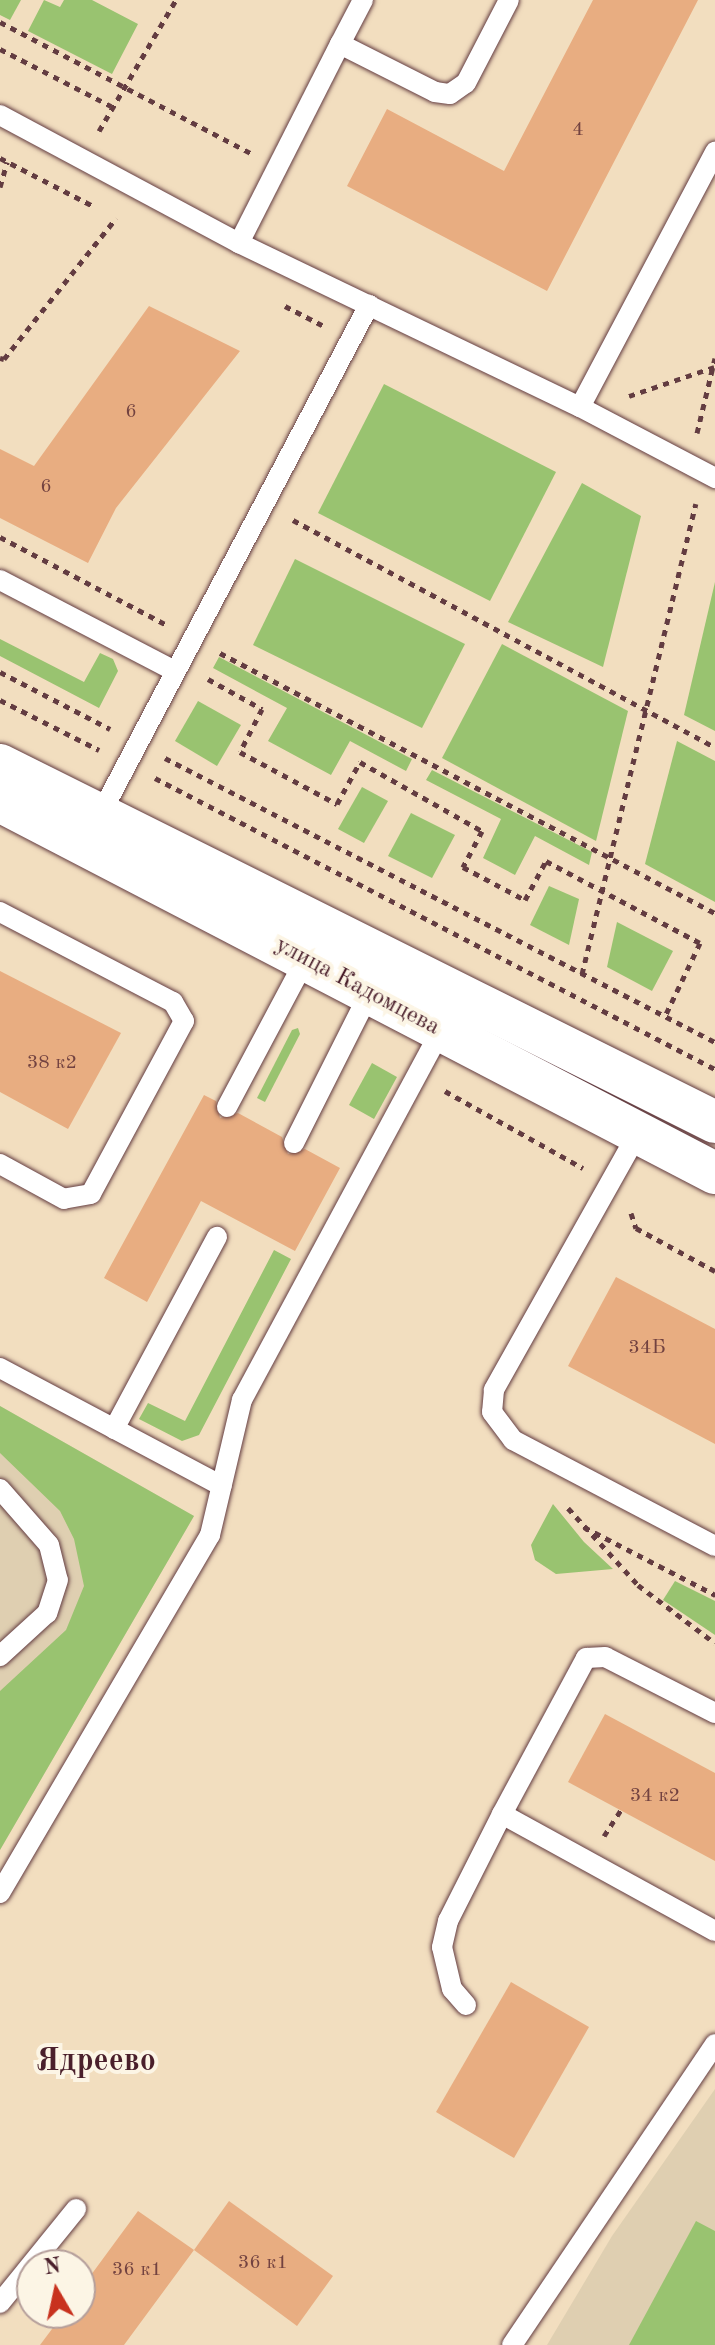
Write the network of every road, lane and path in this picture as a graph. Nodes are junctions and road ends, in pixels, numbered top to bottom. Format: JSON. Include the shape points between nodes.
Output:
{"nodes":[{"id":1,"x":176,"y":0,"type":"edge"},
{"id":2,"x":363,"y":0,"type":"edge"},
{"id":3,"x":509,"y":0,"type":"edge"},
{"id":4,"x":0,"y":22,"type":"edge"},
{"id":5,"x":340,"y":44,"type":"junction"},
{"id":6,"x":0,"y":49,"type":"edge"},
{"id":7,"x":129,"y":88,"type":"junction"},
{"id":8,"x":111,"y":106,"type":"junction"},
{"id":9,"x":0,"y":115,"type":"edge"},
{"id":10,"x":715,"y":152,"type":"edge"},
{"id":11,"x":84,"y":161,"type":"junction"},
{"id":12,"x":7,"y":162,"type":"dead end"},
{"id":13,"x":278,"y":167,"type":"junction"},
{"id":14,"x":0,"y":187,"type":"edge"},
{"id":15,"x":116,"y":218,"type":"dead end"},
{"id":16,"x":239,"y":243,"type":"junction"},
{"id":17,"x":369,"y":305,"type":"junction"},
{"id":18,"x":0,"y":358,"type":"edge"},
{"id":19,"x":715,"y":358,"type":"edge"},
{"id":20,"x":714,"y":368,"type":"edge"},
{"id":21,"x":617,"y":400,"type":"dead end"},
{"id":22,"x":580,"y":407,"type":"junction"},
{"id":23,"x":690,"y":465,"type":"junction"},
{"id":24,"x":715,"y":478,"type":"edge"},
{"id":25,"x":683,"y":495,"type":"dead end"},
{"id":26,"x":264,"y":504,"type":"junction"},
{"id":27,"x":0,"y":537,"type":"edge"},
{"id":28,"x":0,"y":580,"type":"edge"},
{"id":29,"x":221,"y":637,"type":"dead end"},
{"id":30,"x":193,"y":639,"type":"junction"},
{"id":31,"x":215,"y":650,"type":"junction"},
{"id":32,"x":208,"y":663,"type":"dead end"},
{"id":33,"x":175,"y":671,"type":"junction"},
{"id":34,"x":0,"y":672,"type":"edge"},
{"id":35,"x":200,"y":675,"type":"dead end"},
{"id":36,"x":0,"y":700,"type":"edge"},
{"id":37,"x":645,"y":711,"type":"junction"},
{"id":38,"x":137,"y":743,"type":"junction"},
{"id":39,"x":715,"y":747,"type":"edge"},
{"id":40,"x":126,"y":764,"type":"junction"},
{"id":41,"x":0,"y":765,"type":"edge"},
{"id":42,"x":0,"y":801,"type":"edge"},
{"id":43,"x":100,"y":815,"type":"junction"},
{"id":44,"x":610,"y":859,"type":"junction"},
{"id":45,"x":603,"y":891,"type":"junction"},
{"id":46,"x":0,"y":912,"type":"edge"},
{"id":47,"x":715,"y":913,"type":"edge"},
{"id":48,"x":305,"y":960,"type":"junction"},
{"id":49,"x":582,"y":974,"type":"junction"},
{"id":50,"x":369,"y":994,"type":"junction"},
{"id":51,"x":665,"y":1016,"type":"junction"},
{"id":52,"x":441,"y":1031,"type":"junction"},
{"id":53,"x":715,"y":1042,"type":"edge"},
{"id":54,"x":715,"y":1069,"type":"edge"},
{"id":55,"x":227,"y":1107,"type":"dead end"},
{"id":56,"x":715,"y":1122,"type":"edge"},
{"id":57,"x":638,"y":1133,"type":"junction"},
{"id":58,"x":294,"y":1143,"type":"dead end"},
{"id":59,"x":0,"y":1164,"type":"edge"},
{"id":60,"x":715,"y":1173,"type":"edge"},
{"id":61,"x":217,"y":1237,"type":"dead end"},
{"id":62,"x":0,"y":1368,"type":"edge"},
{"id":63,"x":114,"y":1429,"type":"junction"},
{"id":64,"x":571,"y":1470,"type":"junction"},
{"id":65,"x":222,"y":1486,"type":"junction"},
{"id":66,"x":0,"y":1489,"type":"edge"},
{"id":67,"x":580,"y":1524,"type":"junction"},
{"id":68,"x":715,"y":1546,"type":"edge"},
{"id":69,"x":715,"y":1595,"type":"edge"},
{"id":70,"x":715,"y":1643,"type":"edge"},
{"id":71,"x":0,"y":1656,"type":"edge"},
{"id":72,"x":715,"y":1713,"type":"edge"},
{"id":73,"x":502,"y":1814,"type":"junction"},
{"id":74,"x":0,"y":1893,"type":"edge"},
{"id":75,"x":715,"y":1931,"type":"edge"},
{"id":76,"x":466,"y":2005,"type":"dead end"},
{"id":77,"x":715,"y":2044,"type":"edge"},
{"id":78,"x":76,"y":2209,"type":"dead end"},
{"id":79,"x":0,"y":2303,"type":"edge"},
{"id":80,"x":512,"y":2345,"type":"edge"}],
"edges":[{"from":1,"to":7,"type":"path"},
{"from":2,"to":5,"type":"lane"},
{"from":3,"to":5,"type":"lane","via":[[466,83],[450,94],[435,92]]},
{"from":4,"to":7,"type":"path"},
{"from":5,"to":13,"type":"lane"},
{"from":6,"to":8,"type":"path"},
{"from":7,"to":8,"type":"path"},
{"from":7,"to":13,"type":"path"},
{"from":8,"to":11,"type":"path"},
{"from":9,"to":11,"type":"lane"},
{"from":10,"to":22,"type":"lane"},
{"from":11,"to":16,"type":"lane"},
{"from":12,"to":14,"type":"path"},
{"from":13,"to":16,"type":"lane"},
{"from":15,"to":18,"type":"path"},
{"from":16,"to":17,"type":"lane"},
{"from":17,"to":22,"type":"lane"},
{"from":17,"to":26,"type":"lane"},
{"from":19,"to":20,"type":"path"},
{"from":20,"to":21,"type":"path"},
{"from":20,"to":23,"type":"path"},
{"from":22,"to":23,"type":"lane"},
{"from":23,"to":24,"type":"lane"},
{"from":25,"to":37,"type":"path","via":[[696,502]]},
{"from":26,"to":30,"type":"lane"},
{"from":26,"to":37,"type":"path"},
{"from":27,"to":30,"type":"path"},
{"from":28,"to":33,"type":"lane"},
{"from":29,"to":31,"type":"path"},
{"from":30,"to":33,"type":"lane"},
{"from":31,"to":32,"type":"path"},
{"from":31,"to":44,"type":"path"},
{"from":33,"to":38,"type":"lane"},
{"from":34,"to":38,"type":"path"},
{"from":35,"to":45,"type":"path","via":[[262,709],[240,752],[337,804],[360,762],[482,831],[463,867],[525,900],[546,861]]},
{"from":36,"to":40,"type":"path"},
{"from":37,"to":39,"type":"path"},
{"from":37,"to":44,"type":"path"},
{"from":38,"to":40,"type":"lane"},
{"from":38,"to":49,"type":"path"},
{"from":40,"to":43,"type":"lane"},
{"from":40,"to":54,"type":"path"},
{"from":41,"to":43,"type":"street","name":"улица Кадомцева"},
{"from":42,"to":48,"type":"street","name":"улица Кадомцева"},
{"from":43,"to":56,"type":"street","name":"улица Кадомцева"},
{"from":44,"to":45,"type":"path"},
{"from":44,"to":47,"type":"path"},
{"from":45,"to":49,"type":"path"},
{"from":45,"to":51,"type":"path","via":[[700,943]]},
{"from":46,"to":59,"type":"lane","via":[[173,1002],[184,1021],[91,1194],[64,1199]]},
{"from":48,"to":50,"type":"street","name":"улица Кадомцева"},
{"from":48,"to":55,"type":"lane"},
{"from":49,"to":51,"type":"path"},
{"from":50,"to":52,"type":"street","name":"улица Кадомцева"},
{"from":50,"to":58,"type":"lane"},
{"from":51,"to":53,"type":"path"},
{"from":52,"to":57,"type":"street","name":"улица Кадомцева"},
{"from":52,"to":65,"type":"lane","via":[[242,1400]]},
{"from":57,"to":60,"type":"street","name":"улица Кадомцева"},
{"from":57,"to":64,"type":"lane","via":[[490,1401],[504,1433]]},
{"from":61,"to":63,"type":"lane"},
{"from":62,"to":63,"type":"lane"},
{"from":63,"to":65,"type":"lane"},
{"from":64,"to":67,"type":"path","via":[[557,1494]]},
{"from":64,"to":68,"type":"lane"},
{"from":65,"to":74,"type":"lane","via":[[210,1535]]},
{"from":66,"to":71,"type":"lane","via":[[49,1545],[58,1580],[47,1613]]},
{"from":67,"to":69,"type":"path"},
{"from":67,"to":70,"type":"path","via":[[669,1612]]},
{"from":72,"to":73,"type":"lane","via":[[605,1657],[586,1658]]},
{"from":73,"to":75,"type":"lane"},
{"from":73,"to":76,"type":"lane","via":[[448,1921],[442,1947],[452,1989]]},
{"from":77,"to":80,"type":"lane"},
{"from":78,"to":79,"type":"lane"}]}
